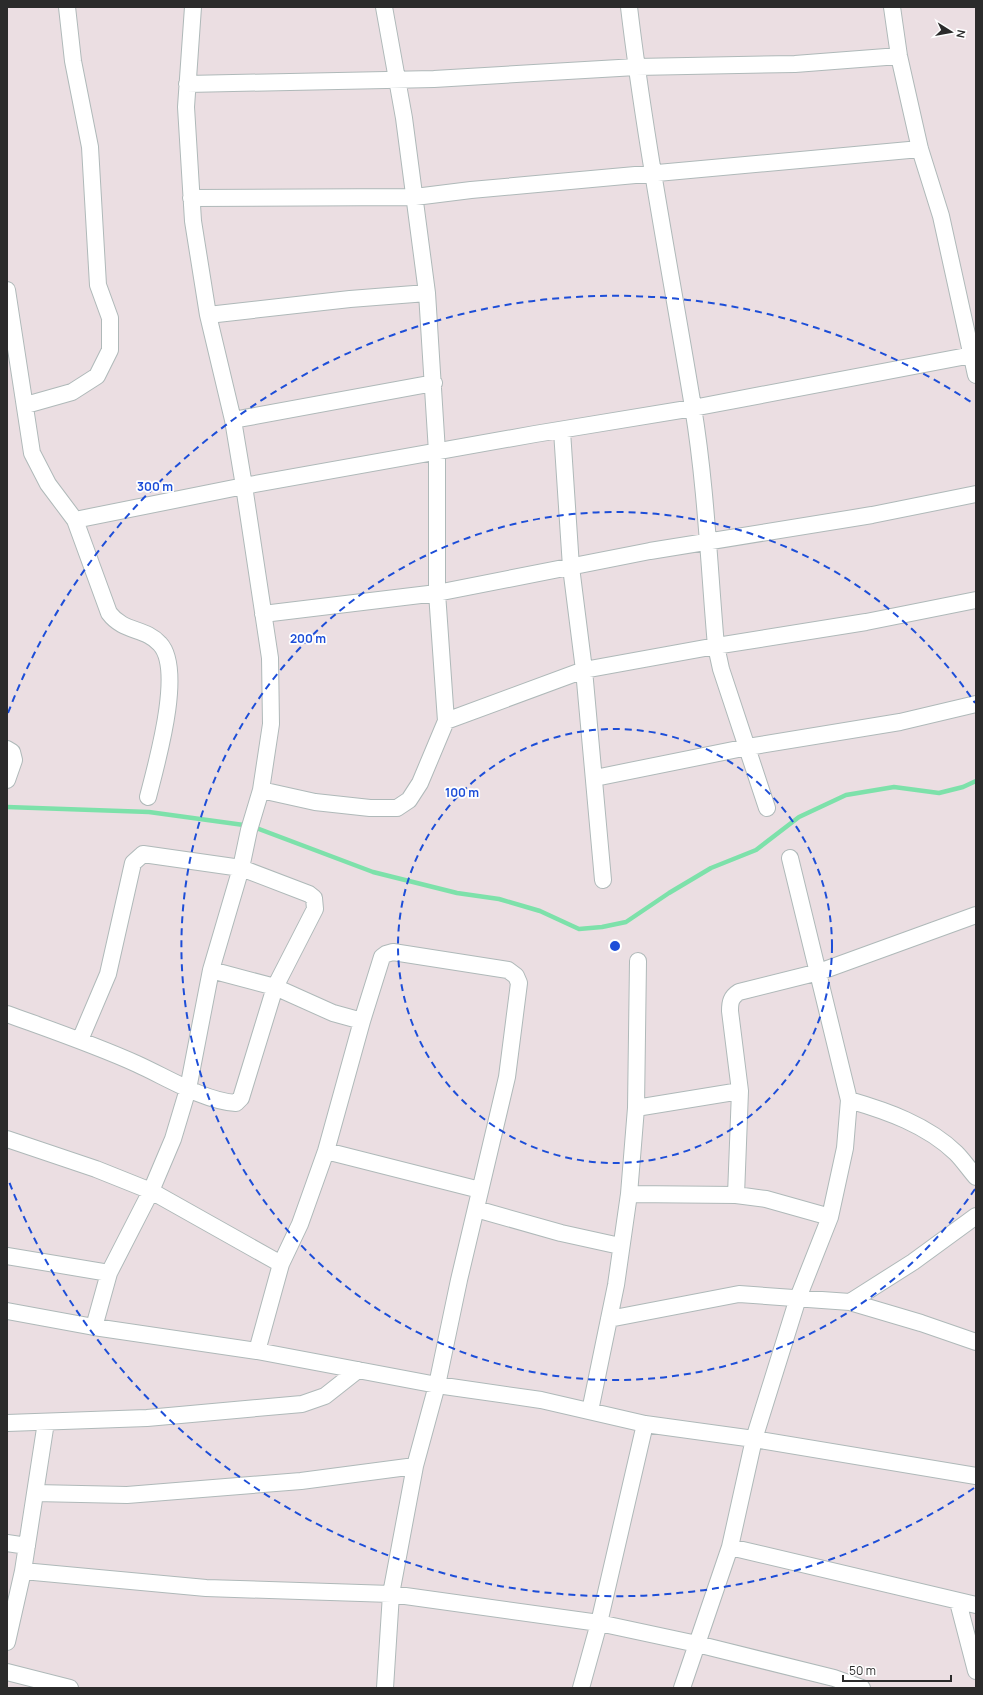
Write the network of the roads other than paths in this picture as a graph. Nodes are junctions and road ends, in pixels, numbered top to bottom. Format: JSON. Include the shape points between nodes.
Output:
{"nodes":[{"id":1,"x":67,"y":7,"type":"edge"},
{"id":2,"x":193,"y":7,"type":"edge"},
{"id":3,"x":384,"y":7,"type":"edge"},
{"id":4,"x":630,"y":7,"type":"edge"},
{"id":5,"x":892,"y":7,"type":"edge"},
{"id":6,"x":899,"y":56,"type":"junction"},
{"id":7,"x":636,"y":67,"type":"junction"},
{"id":8,"x":398,"y":80,"type":"junction"},
{"id":9,"x":187,"y":84,"type":"junction"},
{"id":10,"x":920,"y":149,"type":"junction"},
{"id":11,"x":653,"y":174,"type":"junction"},
{"id":12,"x":415,"y":197,"type":"junction"},
{"id":13,"x":191,"y":198,"type":"junction"},
{"id":14,"x":7,"y":290,"type":"edge"},
{"id":15,"x":427,"y":293,"type":"junction"},
{"id":16,"x":208,"y":316,"type":"junction"},
{"id":17,"x":10,"y":325,"type":"edge"},
{"id":18,"x":972,"y":355,"type":"junction"},
{"id":19,"x":976,"y":375,"type":"edge"},
{"id":20,"x":434,"y":383,"type":"junction"},
{"id":21,"x":26,"y":406,"type":"junction"},
{"id":22,"x":693,"y":408,"type":"junction"},
{"id":23,"x":233,"y":420,"type":"junction"},
{"id":24,"x":562,"y":431,"type":"junction"},
{"id":25,"x":437,"y":452,"type":"junction"},
{"id":26,"x":244,"y":486,"type":"junction"},
{"id":27,"x":976,"y":494,"type":"edge"},
{"id":28,"x":75,"y":520,"type":"junction"},
{"id":29,"x":707,"y":541,"type":"junction"},
{"id":30,"x":571,"y":567,"type":"junction"},
{"id":31,"x":437,"y":594,"type":"junction"},
{"id":32,"x":976,"y":600,"type":"edge"},
{"id":33,"x":263,"y":614,"type":"junction"},
{"id":34,"x":716,"y":646,"type":"junction"},
{"id":35,"x":584,"y":670,"type":"junction"},
{"id":36,"x":976,"y":704,"type":"edge"},
{"id":37,"x":446,"y":721,"type":"junction"},
{"id":38,"x":748,"y":747,"type":"junction"},
{"id":39,"x":7,"y":749,"type":"edge"},
{"id":40,"x":595,"y":778,"type":"junction"},
{"id":41,"x":7,"y":780,"type":"edge"},
{"id":42,"x":261,"y":790,"type":"junction"},
{"id":43,"x":148,"y":797,"type":"dead end"},
{"id":44,"x":767,"y":808,"type":"dead end"},
{"id":45,"x":790,"y":858,"type":"dead end"},
{"id":46,"x":241,"y":868,"type":"junction"},
{"id":47,"x":604,"y":880,"type":"dead end"},
{"id":48,"x":976,"y":915,"type":"edge"},
{"id":49,"x":638,"y":961,"type":"dead end"},
{"id":50,"x":211,"y":970,"type":"junction"},
{"id":51,"x":819,"y":972,"type":"junction"},
{"id":52,"x":275,"y":987,"type":"junction"},
{"id":53,"x":7,"y":1014,"type":"edge"},
{"id":54,"x":362,"y":1021,"type":"junction"},
{"id":55,"x":80,"y":1040,"type":"junction"},
{"id":56,"x":188,"y":1089,"type":"junction"},
{"id":57,"x":740,"y":1091,"type":"junction"},
{"id":58,"x":849,"y":1100,"type":"junction"},
{"id":59,"x":636,"y":1108,"type":"junction"},
{"id":60,"x":7,"y":1138,"type":"edge"},
{"id":61,"x":326,"y":1151,"type":"junction"},
{"id":62,"x":976,"y":1177,"type":"edge"},
{"id":63,"x":480,"y":1190,"type":"junction"},
{"id":64,"x":150,"y":1191,"type":"junction"},
{"id":65,"x":629,"y":1194,"type":"junction"},
{"id":66,"x":736,"y":1195,"type":"junction"},
{"id":67,"x":476,"y":1208,"type":"junction"},
{"id":68,"x":976,"y":1216,"type":"edge"},
{"id":69,"x":830,"y":1217,"type":"junction"},
{"id":70,"x":620,"y":1246,"type":"junction"},
{"id":71,"x":7,"y":1256,"type":"edge"},
{"id":72,"x":281,"y":1264,"type":"junction"},
{"id":73,"x":109,"y":1273,"type":"junction"},
{"id":74,"x":798,"y":1298,"type":"junction"},
{"id":75,"x":850,"y":1302,"type":"junction"},
{"id":76,"x":7,"y":1311,"type":"edge"},
{"id":77,"x":610,"y":1319,"type":"junction"},
{"id":78,"x":94,"y":1327,"type":"junction"},
{"id":79,"x":976,"y":1342,"type":"edge"},
{"id":80,"x":257,"y":1351,"type":"junction"},
{"id":81,"x":358,"y":1370,"type":"junction"},
{"id":82,"x":437,"y":1385,"type":"junction"},
{"id":83,"x":590,"y":1411,"type":"junction"},
{"id":84,"x":7,"y":1422,"type":"edge"},
{"id":85,"x":46,"y":1422,"type":"junction"},
{"id":86,"x":645,"y":1424,"type":"junction"},
{"id":87,"x":754,"y":1439,"type":"junction"},
{"id":88,"x":415,"y":1466,"type":"junction"},
{"id":89,"x":976,"y":1476,"type":"edge"},
{"id":90,"x":35,"y":1493,"type":"junction"},
{"id":91,"x":7,"y":1543,"type":"edge"},
{"id":92,"x":27,"y":1546,"type":"junction"},
{"id":93,"x":730,"y":1547,"type":"junction"},
{"id":94,"x":23,"y":1570,"type":"junction"},
{"id":95,"x":391,"y":1594,"type":"junction"},
{"id":96,"x":958,"y":1602,"type":"junction"},
{"id":97,"x":976,"y":1605,"type":"edge"},
{"id":98,"x":599,"y":1623,"type":"junction"},
{"id":99,"x":7,"y":1642,"type":"edge"},
{"id":100,"x":697,"y":1644,"type":"junction"},
{"id":101,"x":976,"y":1671,"type":"edge"},
{"id":102,"x":7,"y":1672,"type":"edge"},
{"id":103,"x":832,"y":1683,"type":"edge"},
{"id":104,"x":70,"y":1688,"type":"edge"},
{"id":105,"x":385,"y":1688,"type":"edge"},
{"id":106,"x":581,"y":1688,"type":"edge"},
{"id":107,"x":682,"y":1688,"type":"edge"},
{"id":108,"x":862,"y":1688,"type":"edge"}],
"edges":[{"from":1,"to":21,"type":"street","via":[[73,61],[90,148],[98,285],[110,318],[110,350],[97,376],[72,392]]},
{"from":2,"to":9,"type":"street"},
{"from":3,"to":8,"type":"street"},
{"from":4,"to":7,"type":"street"},
{"from":5,"to":6,"type":"street"},
{"from":6,"to":7,"type":"street","via":[[795,64]]},
{"from":6,"to":10,"type":"street"},
{"from":7,"to":8,"type":"street"},
{"from":7,"to":11,"type":"street"},
{"from":8,"to":9,"type":"street"},
{"from":8,"to":12,"type":"street"},
{"from":9,"to":13,"type":"street"},
{"from":10,"to":11,"type":"street"},
{"from":10,"to":18,"type":"street","via":[[941,216]]},
{"from":11,"to":12,"type":"street"},
{"from":11,"to":22,"type":"street"},
{"from":12,"to":13,"type":"street"},
{"from":12,"to":15,"type":"street"},
{"from":13,"to":16,"type":"street"},
{"from":14,"to":17,"type":"street"},
{"from":15,"to":16,"type":"street","via":[[350,299]]},
{"from":15,"to":20,"type":"street"},
{"from":16,"to":23,"type":"street"},
{"from":17,"to":21,"type":"street"},
{"from":18,"to":19,"type":"street"},
{"from":18,"to":22,"type":"street"},
{"from":20,"to":23,"type":"street"},
{"from":20,"to":25,"type":"street"},
{"from":21,"to":28,"type":"street","via":[[32,453],[48,484]]},
{"from":22,"to":24,"type":"street"},
{"from":22,"to":29,"type":"street","via":[[704,488]]},
{"from":23,"to":26,"type":"street"},
{"from":24,"to":25,"type":"street"},
{"from":24,"to":30,"type":"street"},
{"from":25,"to":26,"type":"street"},
{"from":25,"to":31,"type":"street"},
{"from":26,"to":28,"type":"street"},
{"from":26,"to":33,"type":"street"},
{"from":27,"to":29,"type":"street","via":[[872,515]]},
{"from":28,"to":43,"type":"street","via":[[109,613],[116,622],[144,632],[161,644],[169,666],[168,701],[163,735]]},
{"from":29,"to":30,"type":"street"},
{"from":29,"to":34,"type":"street"},
{"from":30,"to":31,"type":"street"},
{"from":30,"to":35,"type":"street"},
{"from":31,"to":33,"type":"street"},
{"from":31,"to":37,"type":"street"},
{"from":32,"to":34,"type":"street","via":[[866,622]]},
{"from":33,"to":42,"type":"street","via":[[270,658],[272,698]]},
{"from":34,"to":35,"type":"street"},
{"from":34,"to":38,"type":"street","via":[[721,669]]},
{"from":35,"to":37,"type":"street"},
{"from":35,"to":40,"type":"street"},
{"from":36,"to":38,"type":"street","via":[[900,722]]},
{"from":37,"to":42,"type":"street","via":[[420,783],[409,800],[397,808],[315,802]]},
{"from":38,"to":40,"type":"street"},
{"from":38,"to":44,"type":"street"},
{"from":39,"to":41,"type":"street","via":[[12,752],[14,760]]},
{"from":40,"to":47,"type":"street"},
{"from":42,"to":46,"type":"street"},
{"from":45,"to":51,"type":"street"},
{"from":46,"to":50,"type":"street"},
{"from":46,"to":52,"type":"street","via":[[314,898],[315,910]]},
{"from":46,"to":55,"type":"street","via":[[149,854],[137,858],[133,863],[108,974]]},
{"from":48,"to":51,"type":"street"},
{"from":49,"to":59,"type":"street"},
{"from":50,"to":52,"type":"street"},
{"from":50,"to":56,"type":"street"},
{"from":51,"to":57,"type":"street","via":[[733,995],[730,1011]]},
{"from":51,"to":58,"type":"street"},
{"from":52,"to":54,"type":"street","via":[[333,1014]]},
{"from":52,"to":56,"type":"street","via":[[239,1101],[227,1101]]},
{"from":53,"to":55,"type":"street"},
{"from":54,"to":61,"type":"street"},
{"from":54,"to":63,"type":"street","via":[[382,957],[386,954],[393,952],[500,968],[516,976],[519,983],[507,1077]]},
{"from":55,"to":56,"type":"street","via":[[138,1064]]},
{"from":56,"to":64,"type":"street","via":[[173,1139]]},
{"from":57,"to":59,"type":"street"},
{"from":57,"to":66,"type":"street"},
{"from":58,"to":62,"type":"street","via":[[888,1111],[924,1130],[956,1153]]},
{"from":58,"to":69,"type":"street","via":[[845,1148]]},
{"from":59,"to":65,"type":"street"},
{"from":60,"to":64,"type":"street"},
{"from":61,"to":63,"type":"street"},
{"from":61,"to":72,"type":"street","via":[[300,1224]]},
{"from":63,"to":67,"type":"street"},
{"from":64,"to":72,"type":"street"},
{"from":64,"to":73,"type":"street"},
{"from":65,"to":66,"type":"street"},
{"from":65,"to":70,"type":"street"},
{"from":66,"to":69,"type":"street","via":[[766,1199]]},
{"from":67,"to":70,"type":"street","via":[[561,1233]]},
{"from":67,"to":82,"type":"street"},
{"from":68,"to":75,"type":"street","via":[[913,1262]]},
{"from":69,"to":74,"type":"street"},
{"from":70,"to":77,"type":"street"},
{"from":71,"to":73,"type":"street"},
{"from":72,"to":80,"type":"street"},
{"from":73,"to":78,"type":"street"},
{"from":74,"to":75,"type":"street"},
{"from":74,"to":77,"type":"street","via":[[739,1294]]},
{"from":74,"to":87,"type":"street"},
{"from":75,"to":79,"type":"street"},
{"from":76,"to":78,"type":"street"},
{"from":77,"to":83,"type":"street"},
{"from":78,"to":80,"type":"street"},
{"from":80,"to":81,"type":"street"},
{"from":81,"to":82,"type":"street"},
{"from":81,"to":85,"type":"street","via":[[325,1396],[302,1404],[147,1418]]},
{"from":82,"to":83,"type":"street","via":[[541,1400]]},
{"from":82,"to":88,"type":"street"},
{"from":83,"to":86,"type":"street"},
{"from":84,"to":85,"type":"street"},
{"from":85,"to":90,"type":"street"},
{"from":86,"to":87,"type":"street"},
{"from":86,"to":98,"type":"street"},
{"from":87,"to":89,"type":"street"},
{"from":87,"to":93,"type":"street"},
{"from":88,"to":90,"type":"street","via":[[301,1481],[127,1495]]},
{"from":88,"to":95,"type":"street"},
{"from":90,"to":92,"type":"street"},
{"from":91,"to":92,"type":"street"},
{"from":92,"to":94,"type":"street"},
{"from":93,"to":96,"type":"street"},
{"from":93,"to":100,"type":"street"},
{"from":94,"to":95,"type":"street","via":[[206,1588]]},
{"from":94,"to":99,"type":"street"},
{"from":95,"to":98,"type":"street"},
{"from":95,"to":105,"type":"street"},
{"from":96,"to":97,"type":"street"},
{"from":96,"to":101,"type":"street"},
{"from":98,"to":100,"type":"street"},
{"from":98,"to":106,"type":"street"},
{"from":100,"to":103,"type":"street"},
{"from":100,"to":107,"type":"street"},
{"from":102,"to":104,"type":"street"},
{"from":103,"to":108,"type":"street"}]}
